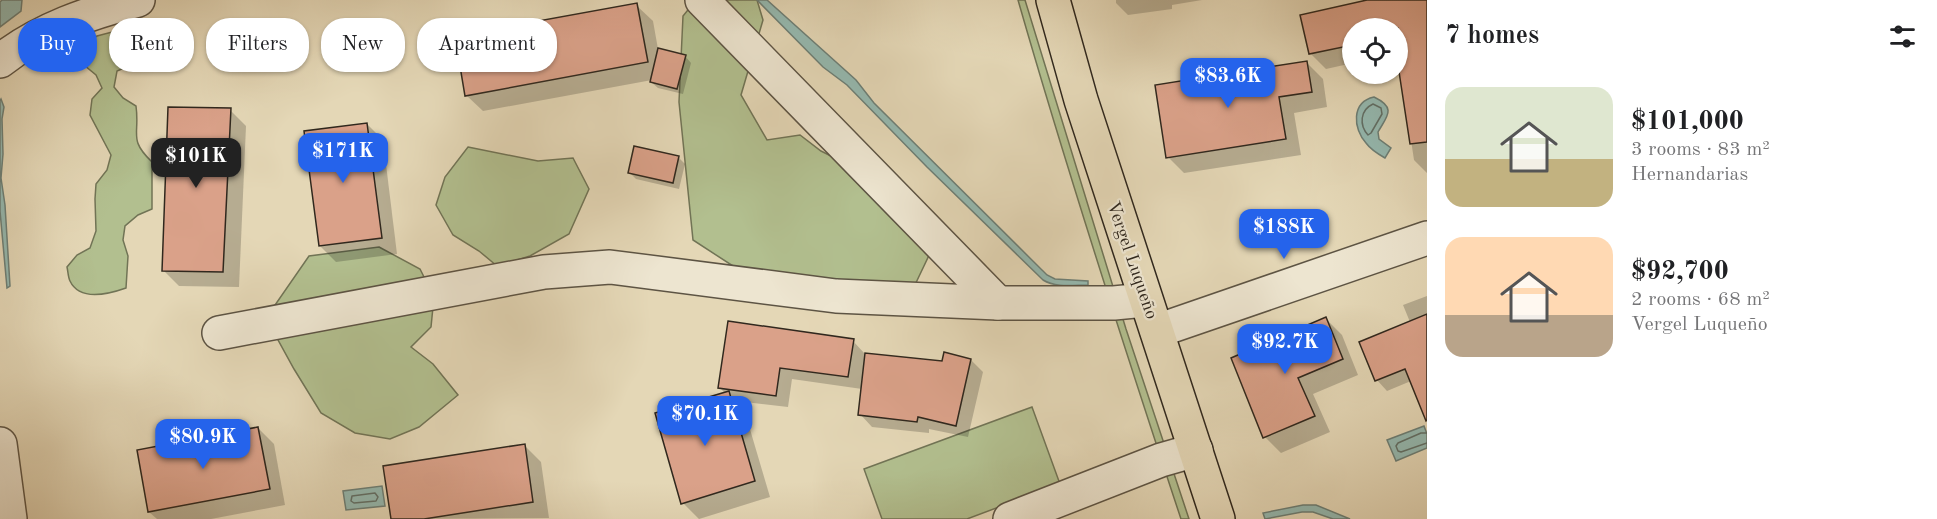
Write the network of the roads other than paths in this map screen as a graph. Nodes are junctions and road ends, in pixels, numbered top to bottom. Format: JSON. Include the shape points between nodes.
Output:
{"nodes":[{"id":1,"x":138,"y":0,"type":"edge"},
{"id":2,"x":702,"y":0,"type":"edge"},
{"id":3,"x":1053,"y":0,"type":"edge"},
{"id":4,"x":0,"y":61,"type":"edge"},
{"id":5,"x":1427,"y":238,"type":"edge"},
{"id":6,"x":1145,"y":300,"type":"junction"},
{"id":7,"x":998,"y":303,"type":"junction"},
{"id":8,"x":1157,"y":331,"type":"junction"},
{"id":9,"x":219,"y":333,"type":"dead end"},
{"id":10,"x":1196,"y":450,"type":"junction"},
{"id":11,"x":1,"y":459,"type":"edge"},
{"id":12,"x":10,"y":519,"type":"edge"},
{"id":13,"x":1010,"y":519,"type":"edge"},
{"id":14,"x":1218,"y":519,"type":"edge"}],
"edges":[{"from":1,"to":4,"type":"street","via":[[70,21]]},
{"from":2,"to":7,"type":"street"},
{"from":3,"to":6,"type":"main road","name":"Vergel Luqueño"},
{"from":5,"to":8,"type":"street"},
{"from":6,"to":7,"type":"street"},
{"from":6,"to":8,"type":"main road","name":"Vergel Luqueño"},
{"from":7,"to":9,"type":"street","via":[[836,296],[610,267],[544,272]]},
{"from":8,"to":10,"type":"main road","name":"Vergel Luqueño"},
{"from":10,"to":13,"type":"street"},
{"from":10,"to":14,"type":"main road","name":"Vergel Luqueño"},
{"from":11,"to":12,"type":"street"}]}
